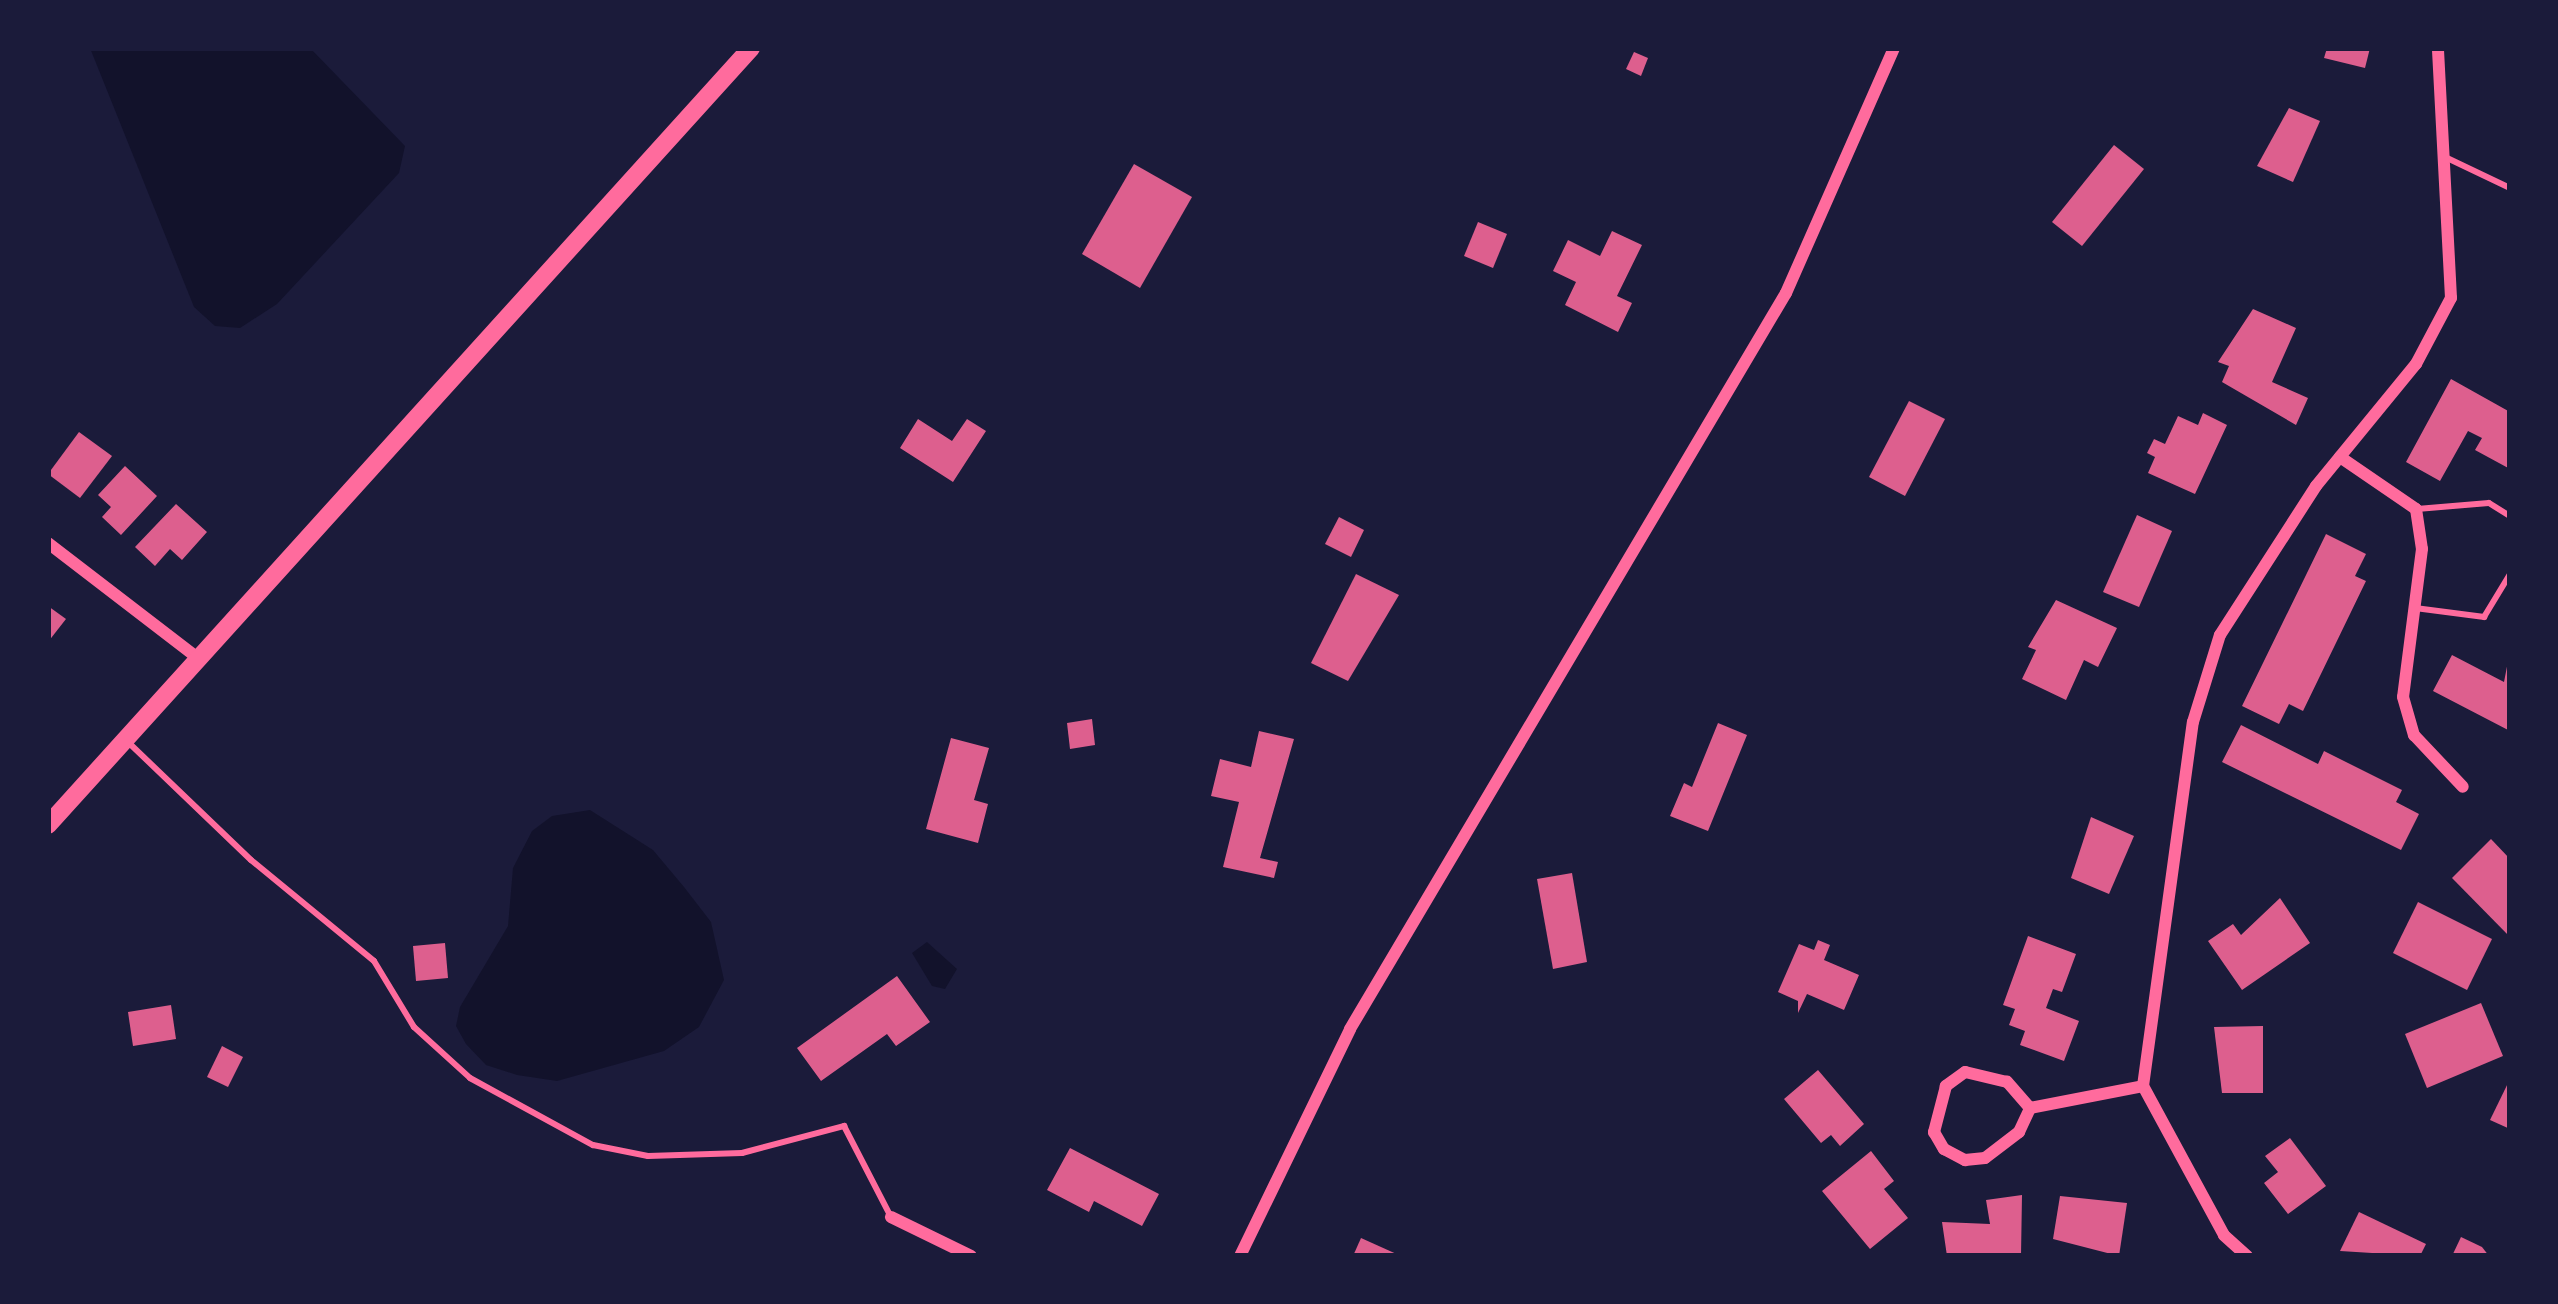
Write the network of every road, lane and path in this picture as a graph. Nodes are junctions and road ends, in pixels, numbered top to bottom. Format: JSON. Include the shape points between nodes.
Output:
{"nodes":[{"id":1,"x":751,"y":48,"type":"edge"},
{"id":2,"x":1894,"y":48,"type":"edge"},
{"id":3,"x":2438,"y":48,"type":"edge"},
{"id":4,"x":2442,"y":156,"type":"junction"},
{"id":5,"x":2510,"y":188,"type":"edge"},
{"id":6,"x":2339,"y":457,"type":"junction"},
{"id":7,"x":2416,"y":509,"type":"junction"},
{"id":8,"x":2510,"y":516,"type":"edge"},
{"id":9,"x":48,"y":543,"type":"edge"},
{"id":10,"x":2510,"y":574,"type":"edge"},
{"id":11,"x":2412,"y":607,"type":"junction"},
{"id":12,"x":199,"y":659,"type":"junction"},
{"id":13,"x":126,"y":740,"type":"junction"},
{"id":14,"x":2464,"y":788,"type":"dead end"},
{"id":15,"x":48,"y":826,"type":"edge"},
{"id":16,"x":2143,"y":1086,"type":"junction"},
{"id":17,"x":2030,"y":1108,"type":"junction"},
{"id":18,"x":891,"y":1217,"type":"joint"},
{"id":19,"x":971,"y":1256,"type":"edge"},
{"id":20,"x":1240,"y":1256,"type":"edge"},
{"id":21,"x":2247,"y":1256,"type":"edge"}],
"edges":[{"from":1,"to":12,"type":"main road"},
{"from":2,"to":20,"type":"street","via":[[1786,293],[1350,1029]]},
{"from":3,"to":4,"type":"street"},
{"from":4,"to":5,"type":"lane"},
{"from":4,"to":6,"type":"street","via":[[2451,298],[2416,364]]},
{"from":6,"to":7,"type":"street"},
{"from":6,"to":16,"type":"street","via":[[2213,657],[2193,722]]},
{"from":7,"to":8,"type":"lane","via":[[2489,503]]},
{"from":7,"to":11,"type":"street","via":[[2422,549]]},
{"from":9,"to":12,"type":"street"},
{"from":10,"to":11,"type":"lane","via":[[2484,617]]},
{"from":11,"to":14,"type":"street","via":[[2403,697],[2414,735]]},
{"from":12,"to":13,"type":"main road"},
{"from":13,"to":15,"type":"main road"},
{"from":13,"to":18,"type":"lane","via":[[251,860],[374,961],[414,1027],[470,1078],[592,1145],[648,1156],[742,1153],[844,1126]]},
{"from":16,"to":17,"type":"street"},
{"from":16,"to":21,"type":"street","via":[[2224,1235]]},
{"from":17,"to":17,"type":"street","via":[[2020,1132],[1985,1158],[1965,1160],[1934,1132],[1940,1096],[1965,1072],[2007,1082]]},
{"from":18,"to":19,"type":"street"}]}
